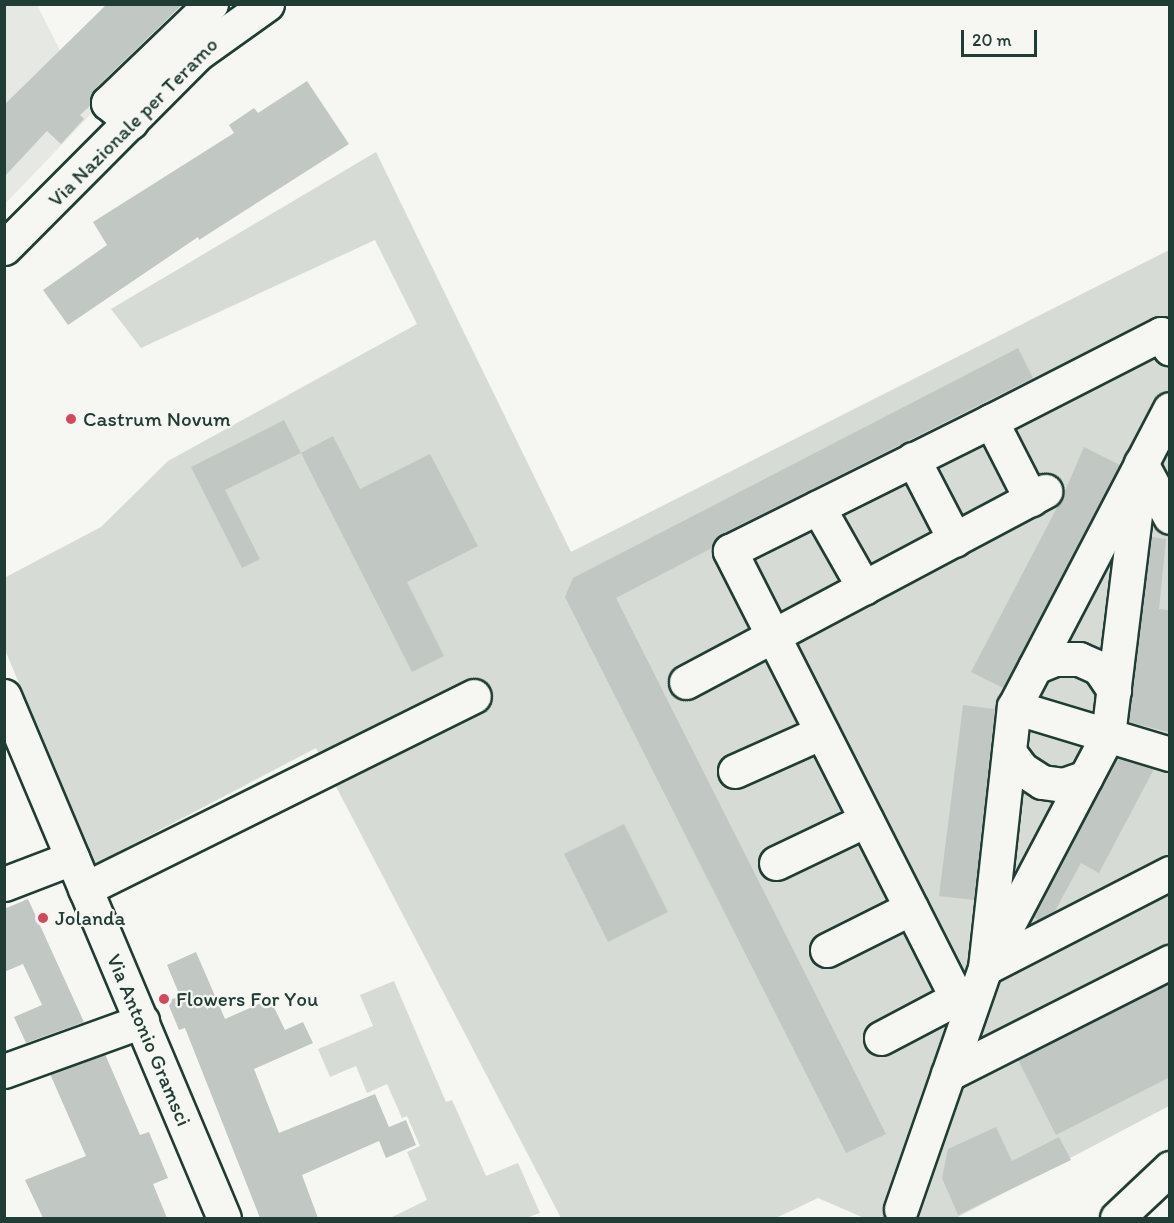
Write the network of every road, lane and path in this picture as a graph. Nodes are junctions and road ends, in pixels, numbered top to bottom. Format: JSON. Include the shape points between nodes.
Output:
{"nodes":[{"id":1,"x":211,"y":4,"type":"edge"},
{"id":2,"x":267,"y":4,"type":"edge"},
{"id":3,"x":130,"y":122,"type":"junction"},
{"id":4,"x":4,"y":248,"type":"edge"},
{"id":5,"x":1170,"y":349,"type":"edge"},
{"id":6,"x":1170,"y":409,"type":"edge"},
{"id":7,"x":991,"y":421,"type":"junction"},
{"id":8,"x":913,"y":459,"type":"junction"},
{"id":9,"x":1141,"y":463,"type":"junction"},
{"id":10,"x":818,"y":507,"type":"junction"},
{"id":11,"x":1170,"y":517,"type":"edge"},
{"id":12,"x":955,"y":540,"type":"junction"},
{"id":13,"x":864,"y":588,"type":"junction"},
{"id":14,"x":773,"y":637,"type":"junction"},
{"id":15,"x":1035,"y":668,"type":"junction"},
{"id":16,"x":686,"y":682,"type":"dead end"},
{"id":17,"x":1114,"y":690,"type":"junction"},
{"id":18,"x":4,"y":696,"type":"edge"},
{"id":19,"x":474,"y":696,"type":"dead end"},
{"id":20,"x":1014,"y":707,"type":"junction"},
{"id":21,"x":822,"y":732,"type":"junction"},
{"id":22,"x":1108,"y":735,"type":"junction"},
{"id":23,"x":1009,"y":752,"type":"junction"},
{"id":24,"x":1170,"y":754,"type":"edge"},
{"id":25,"x":735,"y":771,"type":"dead end"},
{"id":26,"x":1086,"y":777,"type":"junction"},
{"id":27,"x":866,"y":819,"type":"junction"},
{"id":28,"x":72,"y":858,"type":"junction"},
{"id":29,"x":776,"y":863,"type":"dead end"},
{"id":30,"x":1170,"y":873,"type":"edge"},
{"id":31,"x":4,"y":884,"type":"edge"},
{"id":32,"x":85,"y":889,"type":"junction"},
{"id":33,"x":911,"y":908,"type":"junction"},
{"id":34,"x":827,"y":950,"type":"dead end"},
{"id":35,"x":1170,"y":962,"type":"edge"},
{"id":36,"x":985,"y":968,"type":"junction"},
{"id":37,"x":962,"y":1008,"type":"junction"},
{"id":38,"x":142,"y":1021,"type":"junction"},
{"id":39,"x":881,"y":1038,"type":"dead end"},
{"id":40,"x":4,"y":1071,"type":"edge"},
{"id":41,"x":948,"y":1074,"type":"junction"},
{"id":42,"x":1170,"y":1168,"type":"edge"},
{"id":43,"x":901,"y":1209,"type":"dead end"},
{"id":44,"x":224,"y":1218,"type":"edge"},
{"id":45,"x":1117,"y":1218,"type":"edge"}],
"edges":[{"from":1,"to":3,"type":"street","via":[[108,103]]},
{"from":2,"to":3,"type":"street","name":"Via Nazionale per Teramo","via":[[197,54]]},
{"from":3,"to":4,"type":"street","name":"Via Nazionale per Teramo"},
{"from":5,"to":7,"type":"street","via":[[1161,334]]},
{"from":6,"to":9,"type":"street"},
{"from":7,"to":8,"type":"street"},
{"from":7,"to":12,"type":"street","via":[[1038,495]]},
{"from":8,"to":10,"type":"street"},
{"from":8,"to":12,"type":"street"},
{"from":9,"to":11,"type":"street"},
{"from":9,"to":15,"type":"street"},
{"from":9,"to":17,"type":"street"},
{"from":10,"to":13,"type":"street"},
{"from":10,"to":14,"type":"street","via":[[730,551]]},
{"from":12,"to":13,"type":"street"},
{"from":13,"to":14,"type":"street"},
{"from":14,"to":16,"type":"street"},
{"from":14,"to":21,"type":"street"},
{"from":15,"to":17,"type":"street","via":[[1055,659],[1079,659],[1099,668]]},
{"from":15,"to":20,"type":"street"},
{"from":17,"to":22,"type":"street"},
{"from":18,"to":28,"type":"street","name":"Via Antonio Gramsci"},
{"from":19,"to":32,"type":"street"},
{"from":20,"to":22,"type":"street"},
{"from":20,"to":23,"type":"street"},
{"from":21,"to":25,"type":"street"},
{"from":21,"to":27,"type":"street"},
{"from":22,"to":24,"type":"street"},
{"from":22,"to":26,"type":"street"},
{"from":23,"to":26,"type":"street","via":[[1022,769],[1042,782],[1063,785]]},
{"from":23,"to":36,"type":"street"},
{"from":26,"to":36,"type":"street"},
{"from":27,"to":29,"type":"street"},
{"from":27,"to":33,"type":"street"},
{"from":28,"to":31,"type":"street"},
{"from":28,"to":32,"type":"street","name":"Via Antonio Gramsci"},
{"from":30,"to":36,"type":"street"},
{"from":32,"to":38,"type":"street","name":"Via Antonio Gramsci"},
{"from":33,"to":34,"type":"street"},
{"from":33,"to":37,"type":"street"},
{"from":35,"to":41,"type":"street"},
{"from":36,"to":37,"type":"street"},
{"from":37,"to":39,"type":"street"},
{"from":37,"to":41,"type":"street"},
{"from":38,"to":40,"type":"street"},
{"from":38,"to":44,"type":"street","name":"Via Antonio Gramsci"},
{"from":41,"to":43,"type":"street"},
{"from":42,"to":45,"type":"street"}]}
